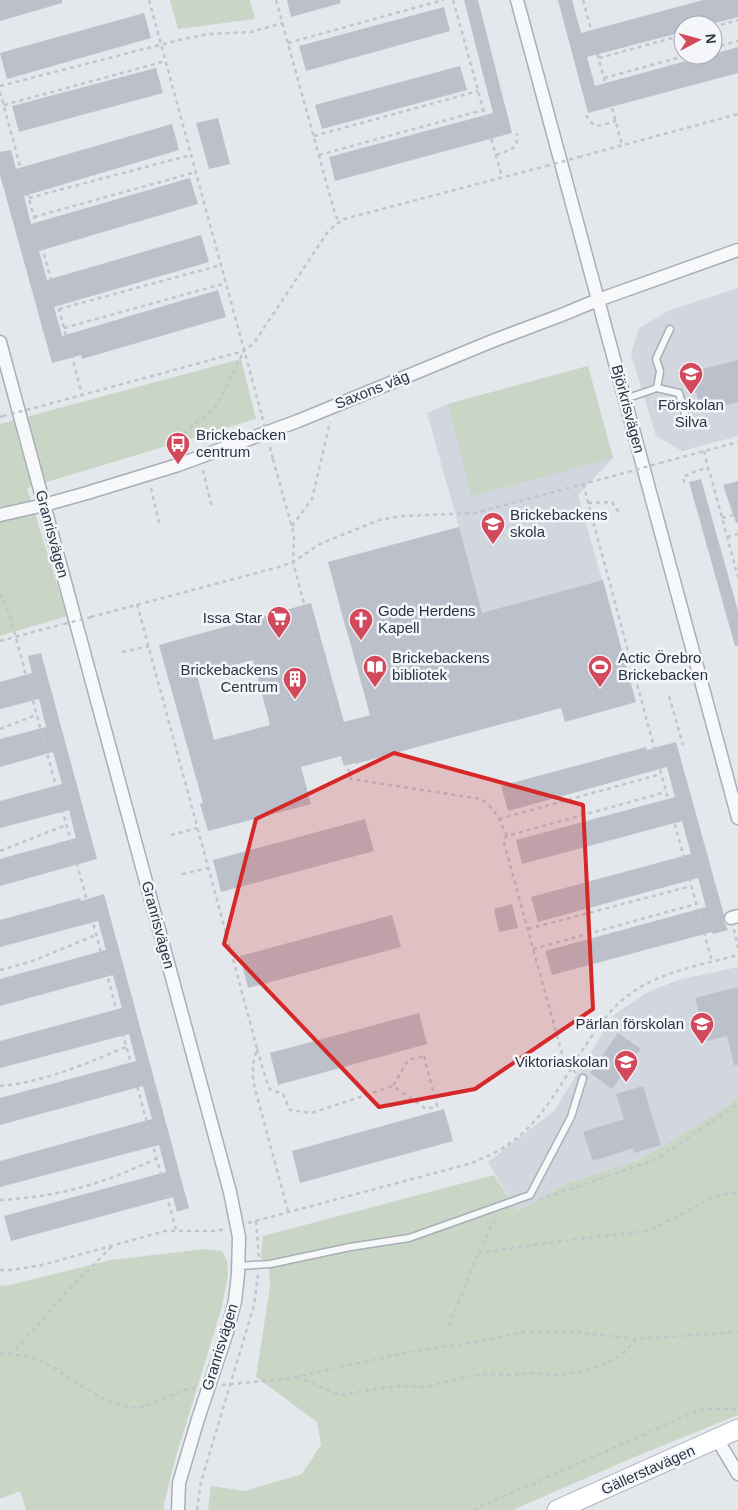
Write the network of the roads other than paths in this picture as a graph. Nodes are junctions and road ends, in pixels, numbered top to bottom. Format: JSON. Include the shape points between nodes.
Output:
{"nodes":[{"id":1,"x":517,"y":0,"type":"edge"},
{"id":2,"x":738,"y":250,"type":"edge"},
{"id":3,"x":598,"y":300,"type":"junction"},
{"id":4,"x":670,"y":329,"type":"dead end"},
{"id":5,"x":0,"y":342,"type":"edge"},
{"id":6,"x":657,"y":388,"type":"junction"},
{"id":7,"x":625,"y":399,"type":"junction"},
{"id":8,"x":687,"y":421,"type":"dead end"},
{"id":9,"x":44,"y":505,"type":"junction"},
{"id":10,"x":0,"y":515,"type":"edge"},
{"id":11,"x":738,"y":818,"type":"edge"},
{"id":12,"x":583,"y":1078,"type":"dead end"},
{"id":13,"x":238,"y":1266,"type":"junction"},
{"id":14,"x":738,"y":1430,"type":"edge"},
{"id":15,"x":717,"y":1439,"type":"junction"},
{"id":16,"x":738,"y":1474,"type":"edge"},
{"id":17,"x":178,"y":1510,"type":"edge"},
{"id":18,"x":558,"y":1510,"type":"edge"}],
"edges":[{"from":1,"to":3,"type":"street","name":"Björkrisvägen"},
{"from":2,"to":3,"type":"street","name":"Saxons väg"},
{"from":3,"to":7,"type":"street","name":"Björkrisvägen"},
{"from":3,"to":9,"type":"street","name":"Saxons väg","via":[[298,421],[178,465]]},
{"from":4,"to":6,"type":"lane","via":[[656,359],[660,371]]},
{"from":5,"to":9,"type":"street","name":"Granrisvägen"},
{"from":6,"to":7,"type":"lane"},
{"from":6,"to":8,"type":"lane","via":[[679,393]]},
{"from":7,"to":11,"type":"street","name":"Björkrisvägen"},
{"from":9,"to":10,"type":"street","name":"Saxons väg"},
{"from":9,"to":13,"type":"street","name":"Granrisvägen","via":[[228,1183],[239,1237]]},
{"from":12,"to":13,"type":"lane","via":[[571,1117],[530,1195],[409,1238],[270,1264]]},
{"from":13,"to":17,"type":"street","name":"Granrisvägen","via":[[235,1301],[227,1332],[179,1483]]},
{"from":14,"to":15,"type":"street","name":"Gällerstavägen"},
{"from":15,"to":16,"type":"street"},
{"from":15,"to":18,"type":"street","name":"Gällerstavägen"}]}
